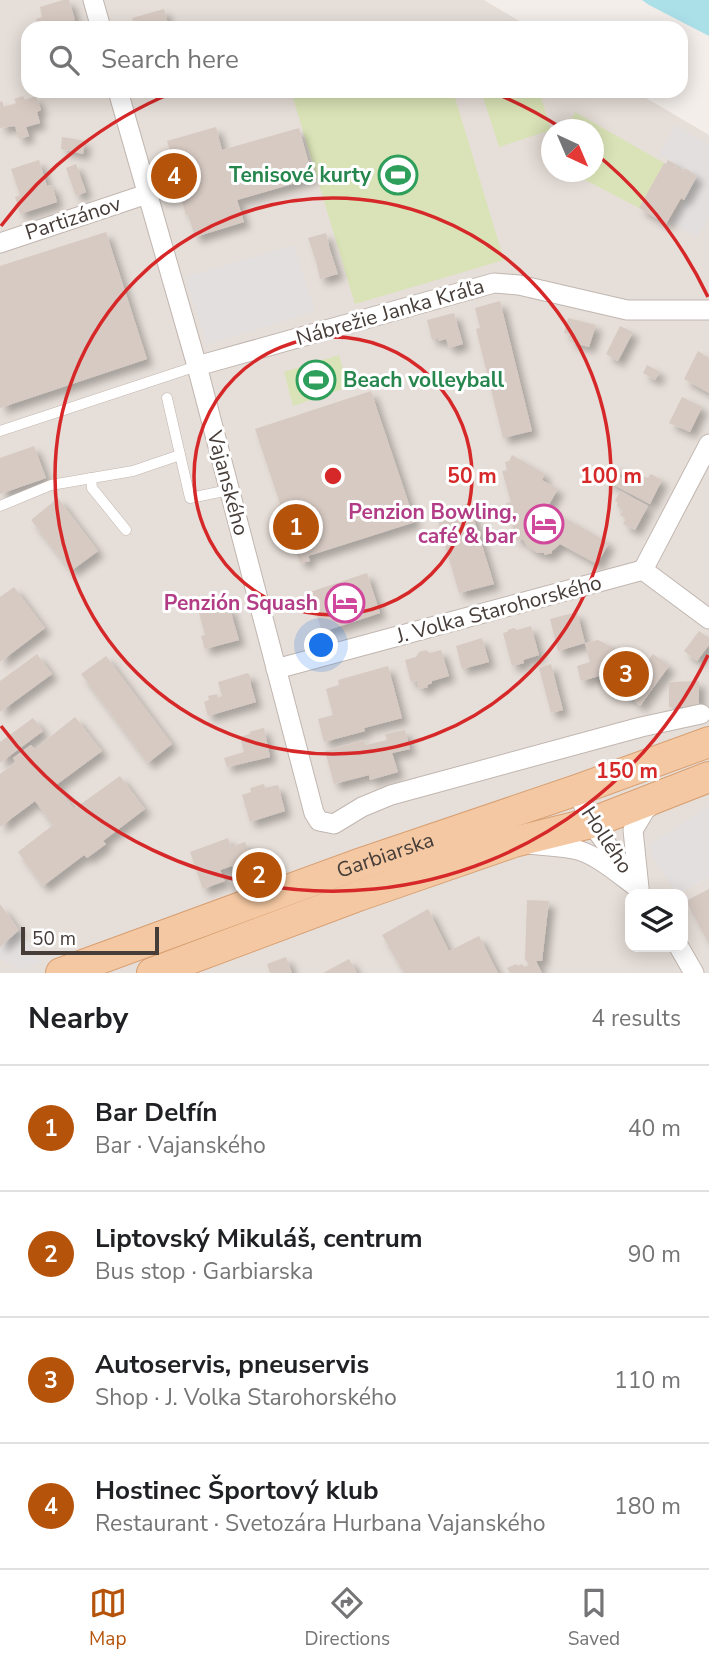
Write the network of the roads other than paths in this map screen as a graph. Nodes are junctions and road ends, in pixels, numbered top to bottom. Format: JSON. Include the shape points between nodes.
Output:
{"nodes":[{"id":1,"x":93,"y":0,"type":"edge"},
{"id":2,"x":99,"y":21,"type":"edge"},
{"id":3,"x":120,"y":98,"type":"edge"},
{"id":4,"x":147,"y":194,"type":"junction"},
{"id":5,"x":0,"y":243,"type":"edge"},
{"id":6,"x":709,"y":310,"type":"edge"},
{"id":7,"x":197,"y":366,"type":"junction"},
{"id":8,"x":167,"y":398,"type":"dead end"},
{"id":9,"x":0,"y":431,"type":"edge"},
{"id":10,"x":709,"y":444,"type":"edge"},
{"id":11,"x":180,"y":455,"type":"junction"},
{"id":12,"x":91,"y":478,"type":"junction"},
{"id":13,"x":229,"y":490,"type":"junction"},
{"id":14,"x":0,"y":506,"type":"edge"},
{"id":15,"x":126,"y":530,"type":"dead end"},
{"id":16,"x":643,"y":570,"type":"junction"},
{"id":17,"x":709,"y":619,"type":"edge"},
{"id":18,"x":276,"y":669,"type":"junction"},
{"id":19,"x":705,"y":728,"type":"edge"},
{"id":20,"x":709,"y":777,"type":"edge"},
{"id":21,"x":576,"y":790,"type":"junction"},
{"id":22,"x":666,"y":794,"type":"junction"},
{"id":23,"x":591,"y":823,"type":"junction"},
{"id":24,"x":514,"y":842,"type":"junction"},
{"id":25,"x":637,"y":889,"type":"edge"},
{"id":26,"x":639,"y":889,"type":"edge"},
{"id":27,"x":641,"y":889,"type":"edge"},
{"id":28,"x":682,"y":952,"type":"edge"},
{"id":29,"x":61,"y":973,"type":"edge"},
{"id":30,"x":152,"y":973,"type":"edge"},
{"id":31,"x":694,"y":973,"type":"edge"}],
"edges":[{"from":1,"to":2,"type":"street"},
{"from":3,"to":4,"type":"street","name":"Vajanského"},
{"from":4,"to":5,"type":"street","name":"Partizánov"},
{"from":4,"to":7,"type":"street","name":"Vajanského"},
{"from":6,"to":7,"type":"street","name":"Nábrežie Janka Kráľa","via":[[627,310],[494,283]]},
{"from":7,"to":9,"type":"lane"},
{"from":7,"to":13,"type":"street","name":"Vajanského"},
{"from":8,"to":11,"type":"lane"},
{"from":10,"to":16,"type":"street"},
{"from":11,"to":12,"type":"lane","via":[[133,471]]},
{"from":11,"to":13,"type":"lane","via":[[190,498]]},
{"from":12,"to":14,"type":"lane","via":[[51,485]]},
{"from":12,"to":15,"type":"lane","via":[[92,488]]},
{"from":13,"to":18,"type":"street","name":"Vajanského"},
{"from":16,"to":17,"type":"street"},
{"from":16,"to":18,"type":"street","name":"J. Volka Starohorského"},
{"from":18,"to":19,"type":"street","name":"Vajanského","via":[[316,817],[323,823],[334,824],[391,794],[641,727]]},
{"from":19,"to":21,"type":"main road","name":"Garbiarska"},
{"from":20,"to":22,"type":"main road","name":"Garbiarska"},
{"from":21,"to":23,"type":"street","name":"Hollého"},
{"from":21,"to":29,"type":"main road","name":"Garbiarska","via":[[356,864]]},
{"from":22,"to":23,"type":"main road","name":"Garbiarska"},
{"from":22,"to":27,"type":"street","name":"Hollého","via":[[645,810],[634,830]]},
{"from":23,"to":24,"type":"main road","name":"Garbiarska"},
{"from":23,"to":26,"type":"street","name":"Hollého"},
{"from":24,"to":25,"type":"street","name":"Hollého","via":[[581,851]]},
{"from":24,"to":30,"type":"main road","name":"Garbiarska"},
{"from":28,"to":31,"type":"street"}]}
